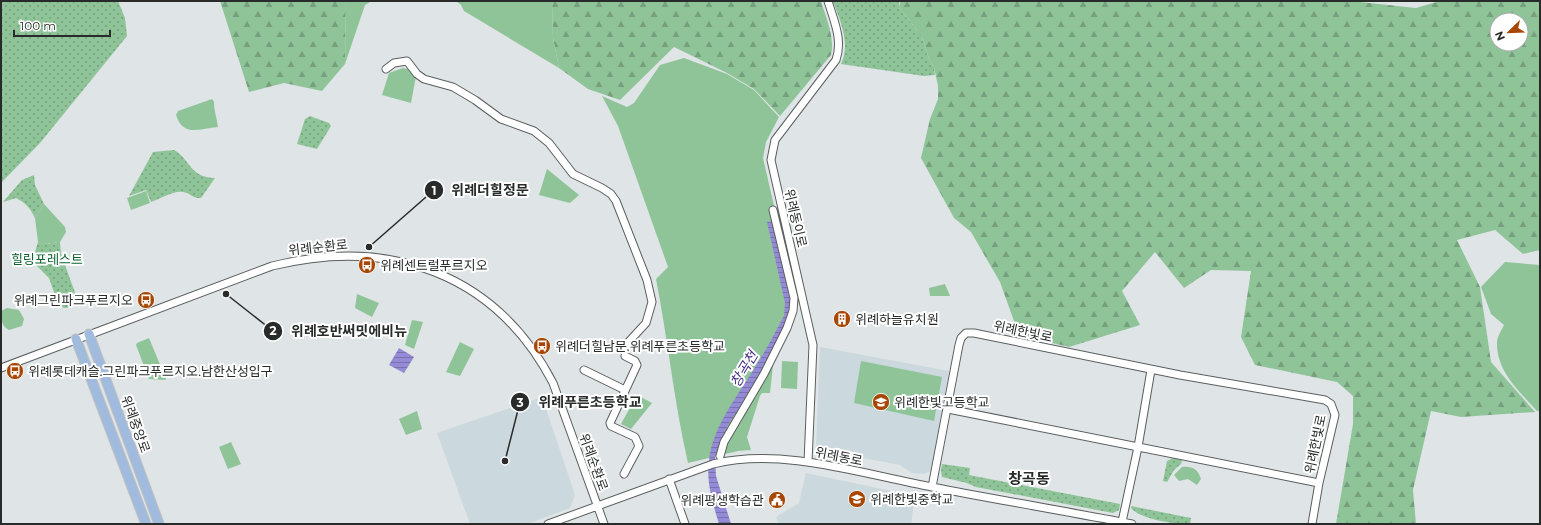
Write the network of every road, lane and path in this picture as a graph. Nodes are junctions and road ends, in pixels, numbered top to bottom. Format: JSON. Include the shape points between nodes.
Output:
{"nodes":[{"id":1,"x":828,"y":1,"type":"edge"},
{"id":2,"x":386,"y":69,"type":"dead end"},
{"id":3,"x":773,"y":210,"type":"dead end"},
{"id":4,"x":89,"y":334,"type":"junction"},
{"id":5,"x":76,"y":339,"type":"junction"},
{"id":6,"x":1,"y":368,"type":"edge"},
{"id":7,"x":584,"y":370,"type":"dead end"},
{"id":8,"x":1151,"y":370,"type":"junction"},
{"id":9,"x":625,"y":390,"type":"junction"},
{"id":10,"x":948,"y":409,"type":"junction"},
{"id":11,"x":1138,"y":447,"type":"junction"},
{"id":12,"x":720,"y":456,"type":"dead end"},
{"id":13,"x":808,"y":462,"type":"junction"},
{"id":14,"x":624,"y":474,"type":"dead end"},
{"id":15,"x":669,"y":479,"type":"junction"},
{"id":16,"x":1319,"y":483,"type":"junction"},
{"id":17,"x":932,"y":487,"type":"junction"},
{"id":18,"x":598,"y":506,"type":"junction"},
{"id":19,"x":1122,"y":522,"type":"junction"},
{"id":20,"x":146,"y":524,"type":"edge"},
{"id":21,"x":159,"y":524,"type":"edge"},
{"id":22,"x":548,"y":524,"type":"edge"},
{"id":23,"x":604,"y":524,"type":"edge"},
{"id":24,"x":685,"y":524,"type":"edge"},
{"id":25,"x":1132,"y":524,"type":"edge"},
{"id":26,"x":1312,"y":524,"type":"edge"}],
"edges":[{"from":1,"to":13,"type":"street","name":"위례동이로","via":[[840,50],[836,60],[776,140],[771,160],[813,345]]},
{"from":2,"to":9,"type":"street","via":[[394,63],[406,61],[424,79],[453,87],[500,119],[534,131],[552,147],[573,174],[611,194],[620,207],[647,280],[652,302],[646,323],[623,352],[637,365]]},
{"from":3,"to":12,"type":"street","via":[[794,298],[793,311],[764,374],[724,442]]},
{"from":4,"to":5,"type":"street","name":"위례순환로"},
{"from":4,"to":18,"type":"street","name":"위례순환로","via":[[272,266],[290,262],[346,255],[379,256],[421,266],[456,281],[482,299],[528,341],[553,383]]},
{"from":4,"to":21,"type":"main road","name":"위례중앙로"},
{"from":5,"to":6,"type":"street","name":"위례순환로"},
{"from":5,"to":20,"type":"main road","name":"위례중앙로"},
{"from":7,"to":9,"type":"street"},
{"from":8,"to":10,"type":"street","name":"위례한빛로","via":[[966,333],[959,345]]},
{"from":8,"to":11,"type":"street"},
{"from":8,"to":16,"type":"street","name":"위례한빛로","via":[[1325,400],[1332,404],[1335,414]]},
{"from":9,"to":14,"type":"street","via":[[610,422],[611,426],[635,437],[639,446]]},
{"from":10,"to":11,"type":"street","name":"위례한빛로"},
{"from":10,"to":17,"type":"street","name":"위례한빛로"},
{"from":11,"to":16,"type":"street","name":"위례한빛로"},
{"from":11,"to":19,"type":"street"},
{"from":13,"to":15,"type":"street","name":"위례동로","via":[[739,458]]},
{"from":13,"to":17,"type":"street","name":"위례동로"},
{"from":15,"to":18,"type":"street","name":"위례동로"},
{"from":15,"to":24,"type":"street"},
{"from":16,"to":26,"type":"street","name":"위례한빛로"},
{"from":17,"to":19,"type":"street","name":"위례동로"},
{"from":18,"to":22,"type":"street","name":"위례동로"},
{"from":18,"to":23,"type":"street","name":"위례순환로"},
{"from":19,"to":25,"type":"street","name":"위례동로"}]}
